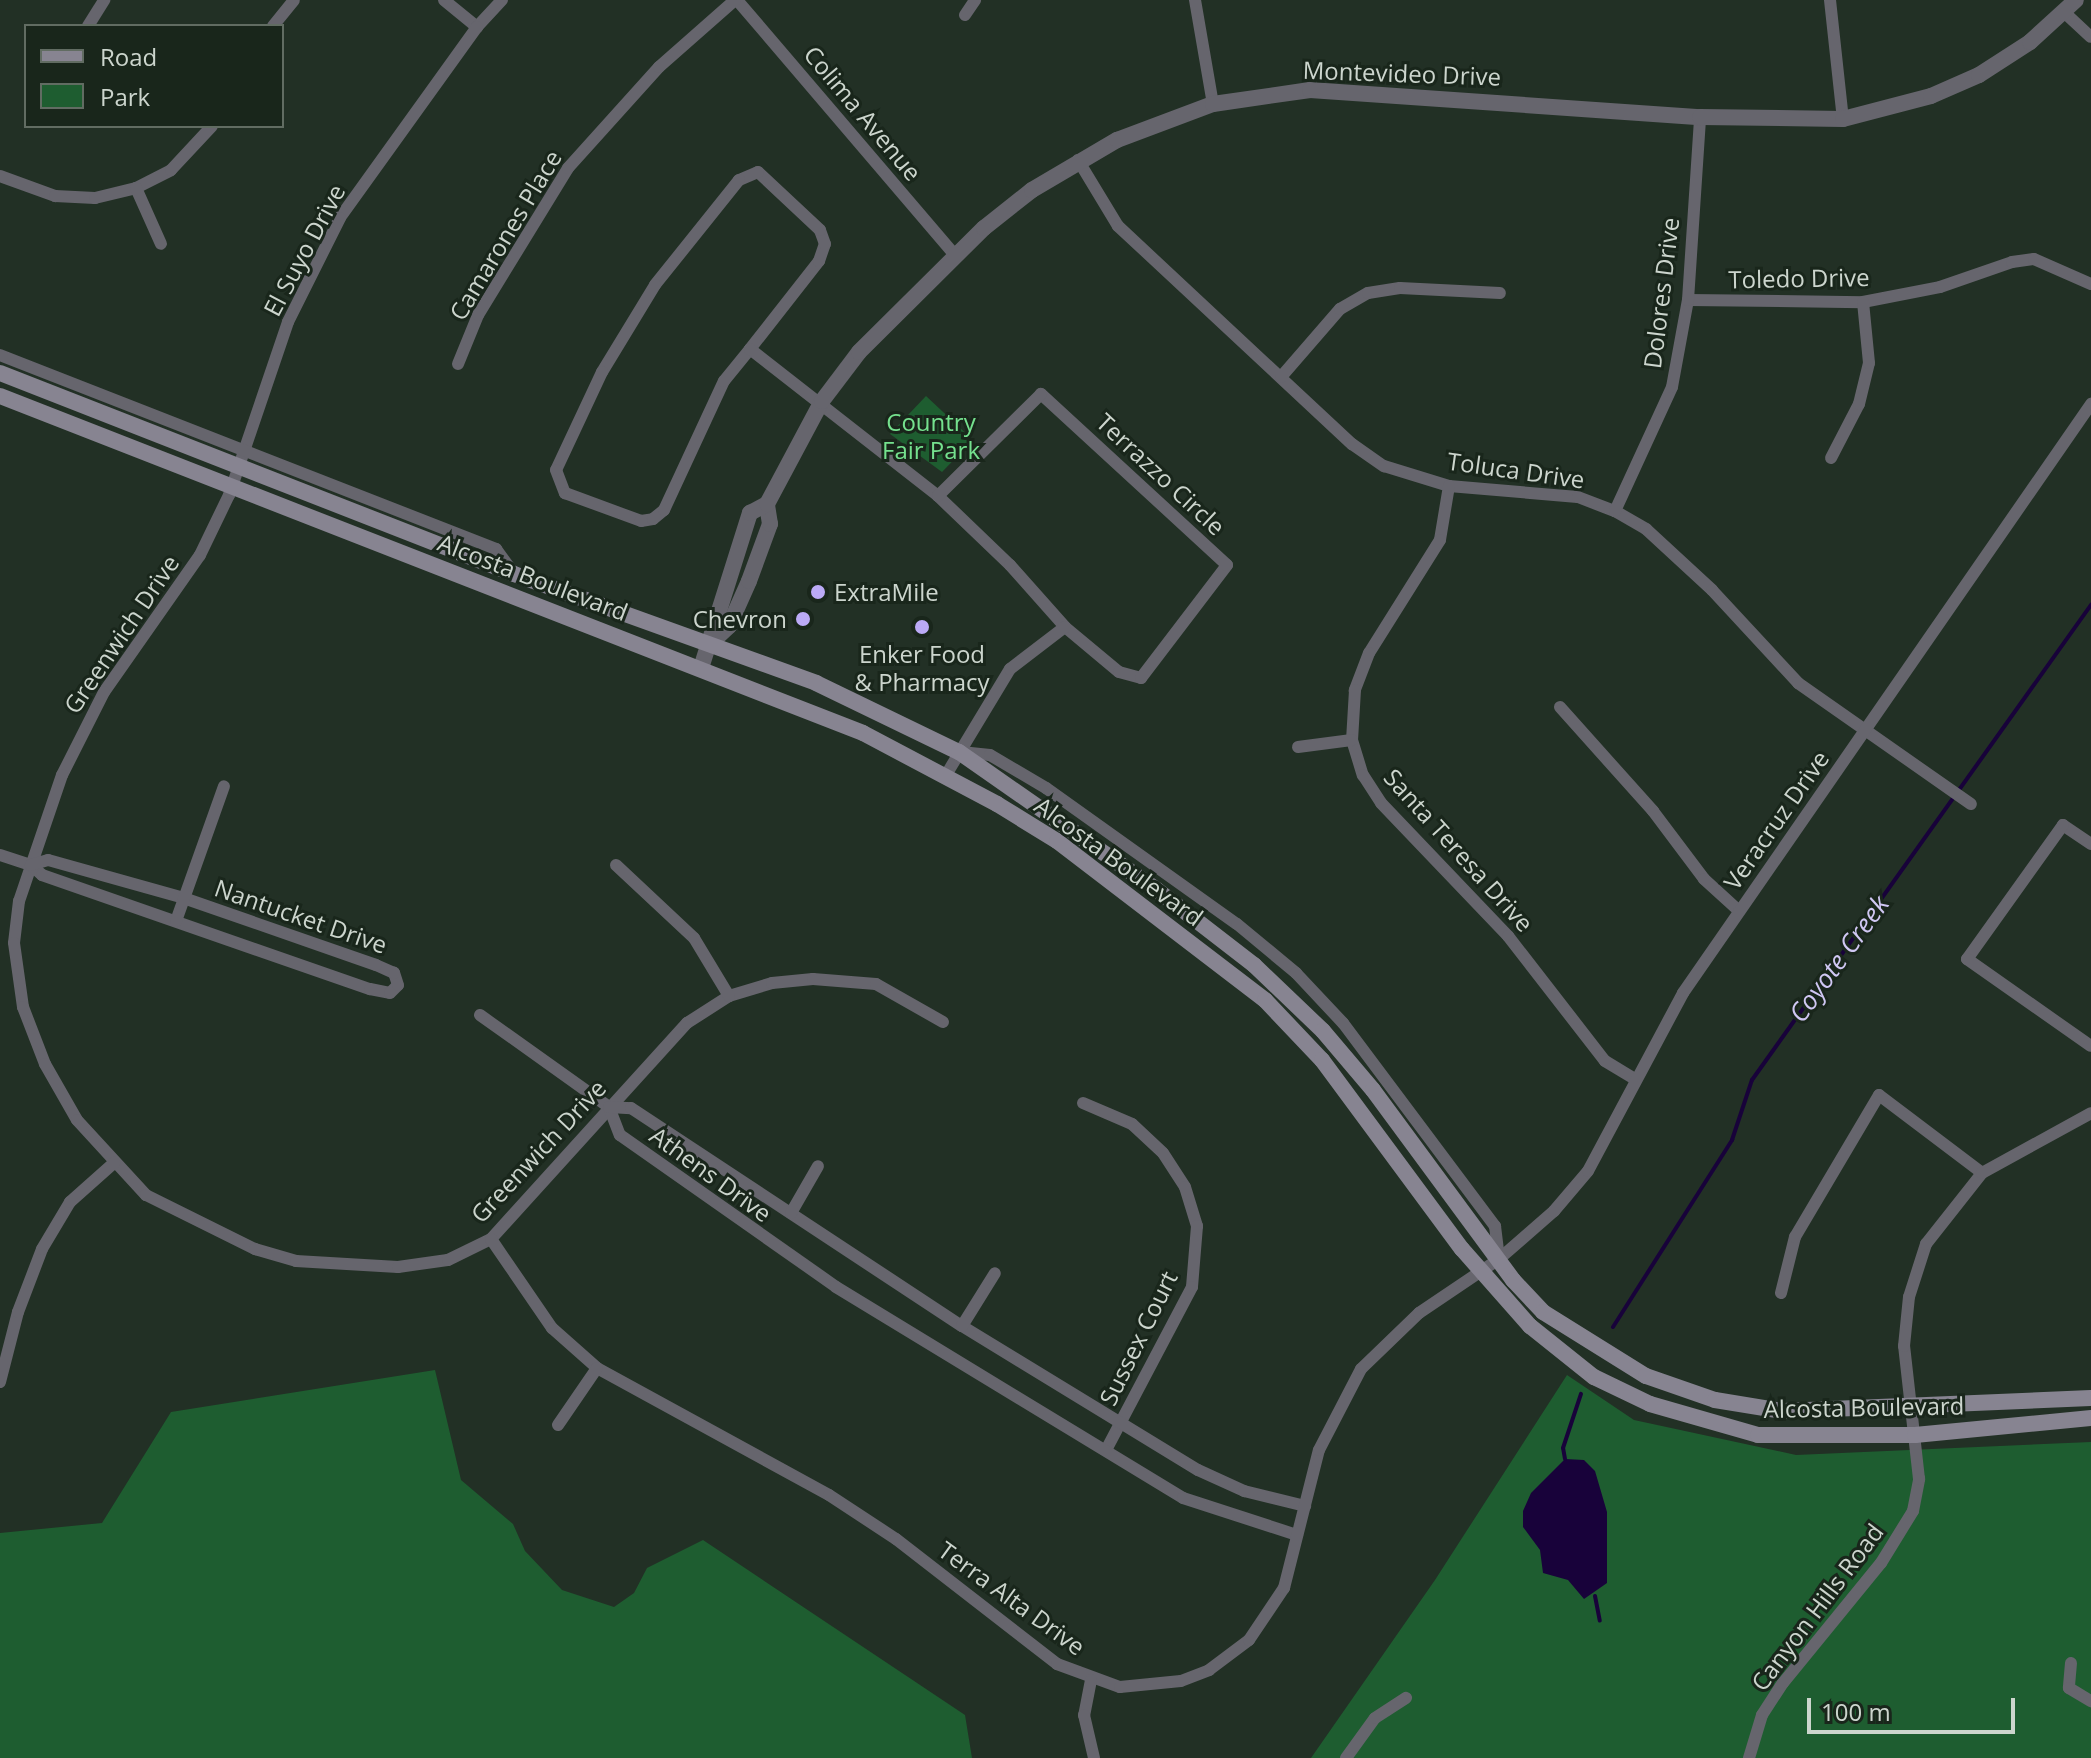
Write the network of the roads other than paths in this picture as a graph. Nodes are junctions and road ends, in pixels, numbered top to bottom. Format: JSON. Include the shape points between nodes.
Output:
{"nodes":[{"id":1,"x":104,"y":0,"type":"edge"},
{"id":2,"x":294,"y":0,"type":"edge"},
{"id":3,"x":444,"y":0,"type":"edge"},
{"id":4,"x":502,"y":0,"type":"edge"},
{"id":5,"x":736,"y":0,"type":"edge"},
{"id":6,"x":975,"y":0,"type":"edge"},
{"id":7,"x":1195,"y":0,"type":"edge"},
{"id":8,"x":1830,"y":0,"type":"edge"},
{"id":9,"x":2071,"y":6,"type":"edge"},
{"id":10,"x":965,"y":15,"type":"dead end"},
{"id":11,"x":89,"y":24,"type":"edge"},
{"id":12,"x":275,"y":24,"type":"edge"},
{"id":13,"x":477,"y":27,"type":"junction"},
{"id":14,"x":2091,"y":37,"type":"edge"},
{"id":15,"x":1213,"y":104,"type":"junction"},
{"id":16,"x":1700,"y":117,"type":"junction"},
{"id":17,"x":1843,"y":119,"type":"junction"},
{"id":18,"x":210,"y":128,"type":"edge"},
{"id":19,"x":1078,"y":160,"type":"junction"},
{"id":20,"x":0,"y":176,"type":"edge"},
{"id":21,"x":136,"y":188,"type":"junction"},
{"id":22,"x":161,"y":244,"type":"dead end"},
{"id":23,"x":955,"y":255,"type":"junction"},
{"id":24,"x":2091,"y":284,"type":"edge"},
{"id":25,"x":1500,"y":293,"type":"dead end"},
{"id":26,"x":1688,"y":300,"type":"junction"},
{"id":27,"x":1863,"y":302,"type":"junction"},
{"id":28,"x":750,"y":349,"type":"junction"},
{"id":29,"x":0,"y":355,"type":"edge"},
{"id":30,"x":458,"y":364,"type":"dead end"},
{"id":31,"x":0,"y":373,"type":"edge"},
{"id":32,"x":1281,"y":377,"type":"junction"},
{"id":33,"x":0,"y":396,"type":"edge"},
{"id":34,"x":822,"y":401,"type":"junction"},
{"id":35,"x":2091,"y":404,"type":"edge"},
{"id":36,"x":241,"y":457,"type":"junction"},
{"id":37,"x":1831,"y":458,"type":"dead end"},
{"id":38,"x":233,"y":483,"type":"junction"},
{"id":39,"x":1449,"y":486,"type":"junction"},
{"id":40,"x":938,"y":496,"type":"junction"},
{"id":41,"x":1615,"y":511,"type":"junction"},
{"id":42,"x":1065,"y":627,"type":"junction"},
{"id":43,"x":710,"y":644,"type":"junction"},
{"id":44,"x":701,"y":668,"type":"junction"},
{"id":45,"x":1560,"y":707,"type":"dead end"},
{"id":46,"x":1866,"y":730,"type":"junction"},
{"id":47,"x":1352,"y":740,"type":"junction"},
{"id":48,"x":1298,"y":747,"type":"dead end"},
{"id":49,"x":959,"y":752,"type":"junction"},
{"id":50,"x":946,"y":775,"type":"junction"},
{"id":51,"x":224,"y":786,"type":"dead end"},
{"id":52,"x":1971,"y":804,"type":"dead end"},
{"id":53,"x":2091,"y":844,"type":"edge"},
{"id":54,"x":0,"y":855,"type":"edge"},
{"id":55,"x":31,"y":865,"type":"junction"},
{"id":56,"x":616,"y":865,"type":"dead end"},
{"id":57,"x":184,"y":898,"type":"junction"},
{"id":58,"x":1739,"y":911,"type":"junction"},
{"id":59,"x":176,"y":921,"type":"junction"},
{"id":60,"x":281,"y":930,"type":"junction"},
{"id":61,"x":273,"y":954,"type":"junction"},
{"id":62,"x":729,"y":996,"type":"junction"},
{"id":63,"x":480,"y":1015,"type":"dead end"},
{"id":64,"x":943,"y":1022,"type":"dead end"},
{"id":65,"x":2091,"y":1046,"type":"edge"},
{"id":66,"x":1635,"y":1079,"type":"junction"},
{"id":67,"x":1083,"y":1103,"type":"dead end"},
{"id":68,"x":609,"y":1107,"type":"junction"},
{"id":69,"x":2091,"y":1113,"type":"edge"},
{"id":70,"x":114,"y":1163,"type":"junction"},
{"id":71,"x":818,"y":1166,"type":"dead end"},
{"id":72,"x":1982,"y":1173,"type":"junction"},
{"id":73,"x":791,"y":1213,"type":"junction"},
{"id":74,"x":491,"y":1239,"type":"junction"},
{"id":75,"x":1499,"y":1259,"type":"junction"},
{"id":76,"x":1483,"y":1272,"type":"junction"},
{"id":77,"x":995,"y":1273,"type":"dead end"},
{"id":78,"x":1781,"y":1293,"type":"dead end"},
{"id":79,"x":962,"y":1326,"type":"junction"},
{"id":80,"x":597,"y":1368,"type":"junction"},
{"id":81,"x":0,"y":1382,"type":"edge"},
{"id":82,"x":2091,"y":1398,"type":"edge"},
{"id":83,"x":1911,"y":1408,"type":"junction"},
{"id":84,"x":2091,"y":1418,"type":"edge"},
{"id":85,"x":558,"y":1425,"type":"dead end"},
{"id":86,"x":1120,"y":1425,"type":"junction"},
{"id":87,"x":1915,"y":1435,"type":"junction"},
{"id":88,"x":1106,"y":1450,"type":"junction"},
{"id":89,"x":1305,"y":1506,"type":"junction"},
{"id":90,"x":1297,"y":1535,"type":"junction"},
{"id":91,"x":2071,"y":1663,"type":"dead end"},
{"id":92,"x":1091,"y":1680,"type":"junction"},
{"id":93,"x":1406,"y":1698,"type":"dead end"},
{"id":94,"x":2091,"y":1701,"type":"edge"},
{"id":95,"x":1094,"y":1758,"type":"edge"},
{"id":96,"x":1346,"y":1758,"type":"edge"},
{"id":97,"x":1749,"y":1758,"type":"edge"}],
"edges":[{"from":1,"to":11,"type":"street"},
{"from":2,"to":12,"type":"street"},
{"from":3,"to":13,"type":"street"},
{"from":4,"to":13,"type":"street","name":"El Suyo Drive"},
{"from":5,"to":23,"type":"street","name":"Colima Avenue"},
{"from":5,"to":30,"type":"street","name":"Camarones Place","via":[[659,67],[568,168],[478,315]]},
{"from":6,"to":10,"type":"street"},
{"from":7,"to":15,"type":"street"},
{"from":8,"to":17,"type":"street"},
{"from":9,"to":14,"type":"street"},
{"from":9,"to":17,"type":"street","name":"Montevideo Drive","via":[[1979,75],[1931,96]]},
{"from":13,"to":36,"type":"street","name":"El Suyo Drive","via":[[340,218],[288,322]]},
{"from":15,"to":16,"type":"street","name":"Montevideo Drive","via":[[1310,90],[1371,91]]},
{"from":15,"to":19,"type":"street","name":"Montevideo Drive"},
{"from":16,"to":17,"type":"street","name":"Montevideo Drive"},
{"from":16,"to":26,"type":"street","name":"Dolores Drive"},
{"from":18,"to":21,"type":"street","via":[[171,170]]},
{"from":19,"to":23,"type":"street","name":"Montevideo Drive","via":[[1032,190]]},
{"from":19,"to":32,"type":"street","name":"Toluca Drive","via":[[1118,226]]},
{"from":20,"to":21,"type":"street","via":[[55,196],[95,198]]},
{"from":21,"to":22,"type":"street"},
{"from":23,"to":34,"type":"street","name":"Montevideo Drive","via":[[859,352]]},
{"from":24,"to":27,"type":"street","name":"Toledo Drive","via":[[2034,259],[1940,287]]},
{"from":25,"to":32,"type":"street","via":[[1400,288],[1368,293],[1340,309]]},
{"from":26,"to":27,"type":"street","name":"Toledo Drive"},
{"from":26,"to":41,"type":"street","name":"Dolores Drive","via":[[1672,387]]},
{"from":27,"to":37,"type":"street","via":[[1869,363],[1859,404]]},
{"from":28,"to":28,"type":"street","via":[[724,381],[664,510],[653,519],[641,521],[565,493],[556,470],[610,359],[655,285],[739,180],[758,172],[820,230],[825,244],[819,261]]},
{"from":28,"to":34,"type":"street","name":"Terrazzo Circle"},
{"from":29,"to":36,"type":"street","name":"Alcosta Boulevard"},
{"from":31,"to":36,"type":"main road","name":"Alcosta Boulevard"},
{"from":32,"to":39,"type":"street","name":"Toluca Drive","via":[[1352,444],[1384,466]]},
{"from":33,"to":38,"type":"main road","name":"Alcosta Boulevard"},
{"from":34,"to":40,"type":"street","name":"Terrazzo Circle"},
{"from":34,"to":43,"type":"street","name":"Montevideo Drive","via":[[767,504],[770,524],[729,626]]},
{"from":35,"to":46,"type":"street","name":"Veracruz Drive"},
{"from":36,"to":38,"type":"street","name":"Greenwich Drive"},
{"from":36,"to":43,"type":"main road","name":"Alcosta Boulevard","via":[[514,574]]},
{"from":38,"to":44,"type":"main road","name":"Alcosta Boulevard"},
{"from":38,"to":55,"type":"street","name":"Greenwich Drive","via":[[200,555],[81,733]]},
{"from":39,"to":41,"type":"street","name":"Toluca Drive","via":[[1578,497]]},
{"from":39,"to":47,"type":"street","name":"Santa Teresa Drive","via":[[1440,540],[1369,653],[1355,690]]},
{"from":40,"to":42,"type":"street","name":"Terrazzo Circle"},
{"from":40,"to":42,"type":"street","name":"Terrazzo Circle","via":[[1041,394],[1227,565],[1141,678],[1119,672]]},
{"from":41,"to":46,"type":"street","name":"Toluca Drive","via":[[1646,529],[1712,590],[1798,683]]},
{"from":42,"to":49,"type":"street","via":[[1010,669]]},
{"from":43,"to":44,"type":"street","name":"Montevideo Drive"},
{"from":43,"to":49,"type":"main road","name":"Alcosta Boulevard","via":[[816,683]]},
{"from":44,"to":50,"type":"main road","name":"Alcosta Boulevard","via":[[863,733]]},
{"from":45,"to":58,"type":"street","via":[[1653,811],[1704,879]]},
{"from":46,"to":52,"type":"street","name":"Toluca Drive"},
{"from":46,"to":58,"type":"street","name":"Veracruz Drive"},
{"from":47,"to":48,"type":"street"},
{"from":47,"to":66,"type":"street","name":"Santa Teresa Drive","via":[[1363,775],[1381,803],[1508,936],[1605,1061]]},
{"from":49,"to":50,"type":"street"},
{"from":49,"to":75,"type":"main road","name":"Alcosta Boulevard","via":[[1254,965],[1323,1031],[1373,1090]]},
{"from":50,"to":76,"type":"main road","name":"Alcosta Boulevard","via":[[1057,841],[1265,1000],[1322,1060]]},
{"from":51,"to":57,"type":"street"},
{"from":53,"to":65,"type":"street","via":[[2063,825],[1967,959]]},
{"from":54,"to":55,"type":"street","name":"Nantucket Drive"},
{"from":55,"to":57,"type":"street","name":"Nantucket Drive","via":[[48,860]]},
{"from":55,"to":59,"type":"street","name":"Nantucket Drive","via":[[42,875]]},
{"from":55,"to":70,"type":"street","name":"Greenwich Drive","via":[[14,943],[23,1007],[60,1093]]},
{"from":56,"to":62,"type":"street","via":[[694,938]]},
{"from":57,"to":59,"type":"street"},
{"from":57,"to":60,"type":"street","name":"Nantucket Drive"},
{"from":58,"to":66,"type":"street","name":"Veracruz Drive","via":[[1683,993]]},
{"from":59,"to":61,"type":"street","name":"Nantucket Drive"},
{"from":60,"to":61,"type":"street"},
{"from":60,"to":61,"type":"street","name":"Nantucket Drive","via":[[389,970],[398,985],[390,993],[380,992]]},
{"from":62,"to":64,"type":"street","name":"Greenwich Drive","via":[[772,983],[813,979],[876,984]]},
{"from":62,"to":68,"type":"street","name":"Greenwich Drive","via":[[687,1023]]},
{"from":63,"to":68,"type":"street"},
{"from":66,"to":75,"type":"street","name":"Veracruz Drive","via":[[1588,1171],[1554,1211]]},
{"from":67,"to":86,"type":"street","name":"Sussex Court","via":[[1132,1124],[1163,1153],[1185,1187],[1197,1226],[1192,1287]]},
{"from":68,"to":73,"type":"street","name":"Athens Drive","via":[[631,1108]]},
{"from":68,"to":74,"type":"street","name":"Greenwich Drive"},
{"from":68,"to":88,"type":"street","name":"Athens Drive","via":[[620,1135],[774,1247]]},
{"from":69,"to":72,"type":"street"},
{"from":70,"to":74,"type":"street","name":"Greenwich Drive","via":[[146,1195],[204,1228],[296,1261],[398,1267],[448,1260]]},
{"from":70,"to":81,"type":"street","via":[[70,1202],[42,1249]]},
{"from":71,"to":73,"type":"street"},
{"from":72,"to":78,"type":"street","via":[[1879,1095],[1795,1237]]},
{"from":72,"to":83,"type":"street","name":"Canyon Hills Road","via":[[1926,1244],[1909,1297],[1904,1346]]},
{"from":73,"to":79,"type":"street","name":"Athens Drive"},
{"from":74,"to":80,"type":"street","name":"Terra Alta Drive","via":[[552,1328]]},
{"from":75,"to":76,"type":"street","name":"Veracruz Drive"},
{"from":75,"to":83,"type":"main road","name":"Alcosta Boulevard","via":[[1543,1312],[1646,1376],[1715,1400],[1783,1411]]},
{"from":76,"to":87,"type":"main road","name":"Alcosta Boulevard","via":[[1560,1354],[1650,1404],[1758,1435]]},
{"from":76,"to":89,"type":"street","name":"Terra Alta Drive","via":[[1419,1313],[1361,1369],[1319,1450]]},
{"from":77,"to":79,"type":"street"},
{"from":79,"to":86,"type":"street","name":"Athens Drive"},
{"from":80,"to":85,"type":"street"},
{"from":80,"to":92,"type":"street","name":"Terra Alta Drive","via":[[829,1495],[896,1539],[1039,1652]]},
{"from":82,"to":83,"type":"main road","name":"Alcosta Boulevard"},
{"from":83,"to":87,"type":"street","name":"Canyon Hills Road"},
{"from":84,"to":87,"type":"main road","name":"Alcosta Boulevard"},
{"from":86,"to":88,"type":"street","name":"Sussex Court"},
{"from":86,"to":89,"type":"street","name":"Athens Drive","via":[[1221,1483]]},
{"from":87,"to":97,"type":"street","name":"Canyon Hills Road","via":[[1919,1479],[1913,1511],[1881,1563],[1783,1683],[1762,1715]]},
{"from":88,"to":90,"type":"street","name":"Athens Drive","via":[[1183,1498]]},
{"from":89,"to":90,"type":"street","name":"Terra Alta Drive"},
{"from":90,"to":92,"type":"street","name":"Terra Alta Drive","via":[[1284,1588],[1249,1640],[1209,1670],[1150,1687]]},
{"from":91,"to":94,"type":"street","via":[[2069,1688]]},
{"from":92,"to":95,"type":"street","via":[[1084,1715]]},
{"from":93,"to":96,"type":"street","via":[[1375,1718]]}]}
